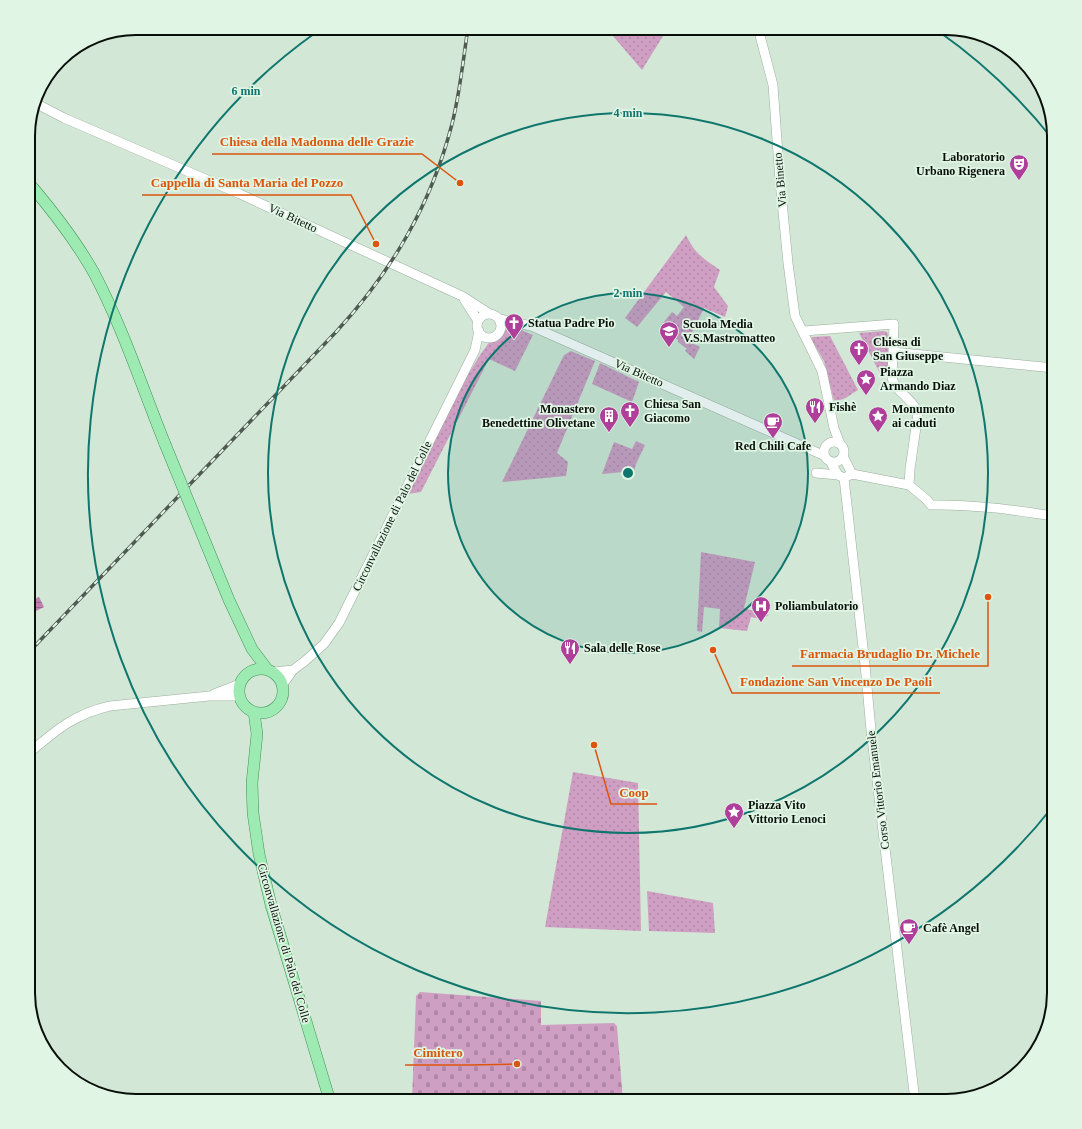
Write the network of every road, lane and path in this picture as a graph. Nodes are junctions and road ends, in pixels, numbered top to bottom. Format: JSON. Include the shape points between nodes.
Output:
{"nodes":[{"id":1,"x":760,"y":35,"type":"edge"},
{"id":2,"x":40,"y":105,"type":"edge"},
{"id":3,"x":35,"y":191,"type":"edge"},
{"id":4,"x":462,"y":296,"type":"junction"},
{"id":5,"x":490,"y":314,"type":"junction"},
{"id":6,"x":478,"y":321,"type":"junction"},
{"id":7,"x":500,"y":324,"type":"junction"},
{"id":8,"x":479,"y":331,"type":"junction"},
{"id":9,"x":804,"y":331,"type":"junction"},
{"id":10,"x":488,"y":338,"type":"junction"},
{"id":11,"x":475,"y":350,"type":"junction"},
{"id":12,"x":893,"y":352,"type":"junction"},
{"id":13,"x":1047,"y":367,"type":"edge"},
{"id":14,"x":834,"y":428,"type":"junction"},
{"id":15,"x":828,"y":444,"type":"junction"},
{"id":16,"x":840,"y":444,"type":"junction"},
{"id":17,"x":813,"y":450,"type":"junction"},
{"id":18,"x":843,"y":456,"type":"junction"},
{"id":19,"x":828,"y":459,"type":"junction"},
{"id":20,"x":845,"y":476,"type":"junction"},
{"id":21,"x":909,"y":485,"type":"junction"},
{"id":22,"x":1047,"y":515,"type":"edge"},
{"id":23,"x":252,"y":649,"type":"junction"},
{"id":24,"x":251,"y":670,"type":"junction"},
{"id":25,"x":270,"y":670,"type":"junction"},
{"id":26,"x":293,"y":670,"type":"junction"},
{"id":27,"x":240,"y":684,"type":"junction"},
{"id":28,"x":283,"y":684,"type":"junction"},
{"id":29,"x":209,"y":696,"type":"junction"},
{"id":30,"x":239,"y":696,"type":"junction"},
{"id":31,"x":254,"y":712,"type":"junction"},
{"id":32,"x":268,"y":712,"type":"junction"},
{"id":33,"x":257,"y":734,"type":"junction"},
{"id":34,"x":35,"y":748,"type":"edge"},
{"id":35,"x":328,"y":1094,"type":"edge"},
{"id":36,"x":914,"y":1094,"type":"edge"}],
"edges":[{"from":1,"to":9,"type":"street","name":"Via Binetto","via":[[773,86],[792,296],[795,316]]},
{"from":2,"to":4,"type":"street","name":"Via Bitetto"},
{"from":3,"to":23,"type":"main road","bridge":true,"via":[[93,272],[110,306],[229,600]]},
{"from":4,"to":5,"type":"street","name":"Via Bitetto"},
{"from":4,"to":6,"type":"street"},
{"from":5,"to":6,"type":"street"},
{"from":5,"to":7,"type":"street","via":[[494,314]]},
{"from":6,"to":8,"type":"street"},
{"from":7,"to":10,"type":"street","via":[[498,334]]},
{"from":7,"to":17,"type":"street","name":"Via Bitetto","via":[[531,326]]},
{"from":8,"to":10,"type":"street","via":[[482,336]]},
{"from":8,"to":11,"type":"street"},
{"from":9,"to":12,"type":"street","via":[[894,324]]},
{"from":9,"to":14,"type":"street","via":[[822,371]]},
{"from":10,"to":11,"type":"street"},
{"from":11,"to":26,"type":"street","name":"Circonvallazione di Palo del Colle","via":[[339,624],[324,644]]},
{"from":12,"to":13,"type":"street"},
{"from":12,"to":21,"type":"street","via":[[893,383],[918,412]]},
{"from":14,"to":15,"type":"street"},
{"from":14,"to":16,"type":"street"},
{"from":15,"to":16,"type":"street"},
{"from":15,"to":17,"type":"street"},
{"from":15,"to":19,"type":"street","via":[[824,451]]},
{"from":16,"to":18,"type":"street","via":[[844,450]]},
{"from":17,"to":19,"type":"street","name":"Via Bitetto"},
{"from":18,"to":19,"type":"street","via":[[839,461]]},
{"from":18,"to":20,"type":"street"},
{"from":19,"to":20,"type":"street"},
{"from":19,"to":20,"type":"street","via":[[823,468],[816,473]]},
{"from":20,"to":21,"type":"street"},
{"from":20,"to":36,"type":"street","name":"Corso Vittorio Emanuele","via":[[870,721]]},
{"from":21,"to":22,"type":"street","via":[[931,505],[987,507]]},
{"from":23,"to":24,"type":"main road"},
{"from":23,"to":25,"type":"main road"},
{"from":24,"to":25,"type":"main road"},
{"from":24,"to":27,"type":"main road"},
{"from":25,"to":26,"type":"street"},
{"from":25,"to":28,"type":"main road","via":[[278,675]]},
{"from":26,"to":28,"type":"street","name":"Circonvallazione di Palo del Colle"},
{"from":27,"to":29,"type":"street"},
{"from":27,"to":30,"type":"main road"},
{"from":28,"to":32,"type":"main road","via":[[282,701],[274,710]]},
{"from":29,"to":30,"type":"street"},
{"from":29,"to":34,"type":"street","via":[[110,706],[94,710],[58,729]]},
{"from":30,"to":31,"type":"main road","via":[[242,703]]},
{"from":31,"to":32,"type":"main road"},
{"from":31,"to":33,"type":"main road"},
{"from":32,"to":33,"type":"main road"},
{"from":33,"to":35,"type":"main road","name":"Circonvallazione di Palo del Colle","via":[[252,783],[259,854],[271,905]]}]}
